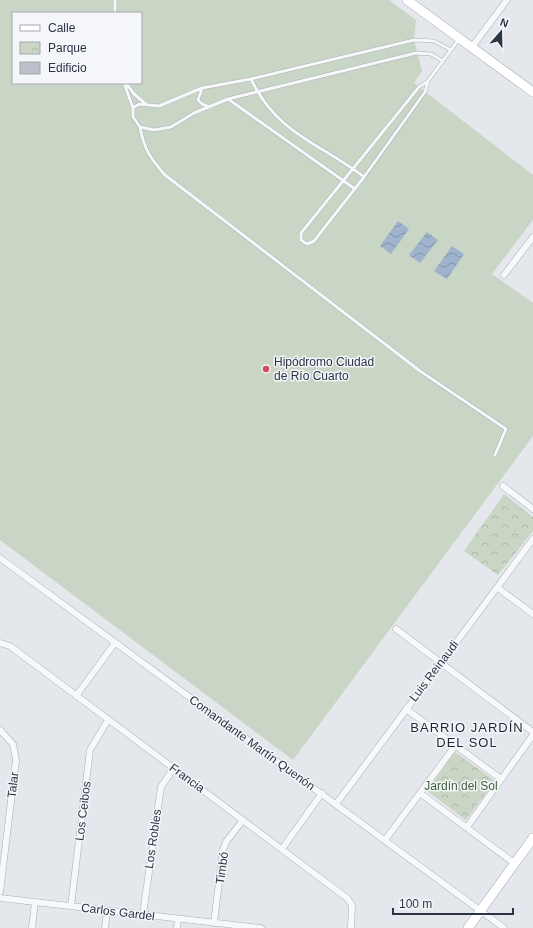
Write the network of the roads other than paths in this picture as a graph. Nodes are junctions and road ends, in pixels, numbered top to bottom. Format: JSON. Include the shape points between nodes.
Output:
{"nodes":[{"id":1,"x":115,"y":0,"type":"edge"},
{"id":2,"x":407,"y":0,"type":"edge"},
{"id":3,"x":507,"y":0,"type":"edge"},
{"id":4,"x":115,"y":12,"type":"edge"},
{"id":5,"x":460,"y":39,"type":"junction"},
{"id":6,"x":472,"y":47,"type":"junction"},
{"id":7,"x":451,"y":50,"type":"junction"},
{"id":8,"x":443,"y":61,"type":"junction"},
{"id":9,"x":251,"y":78,"type":"junction"},
{"id":10,"x":428,"y":81,"type":"junction"},
{"id":11,"x":125,"y":84,"type":"edge"},
{"id":12,"x":126,"y":84,"type":"edge"},
{"id":13,"x":202,"y":88,"type":"junction"},
{"id":14,"x":257,"y":92,"type":"junction"},
{"id":15,"x":533,"y":92,"type":"edge"},
{"id":16,"x":228,"y":99,"type":"junction"},
{"id":17,"x":146,"y":104,"type":"junction"},
{"id":18,"x":209,"y":107,"type":"junction"},
{"id":19,"x":132,"y":108,"type":"junction"},
{"id":20,"x":140,"y":127,"type":"junction"},
{"id":21,"x":352,"y":168,"type":"junction"},
{"id":22,"x":364,"y":177,"type":"junction"},
{"id":23,"x":342,"y":180,"type":"junction"},
{"id":24,"x":355,"y":189,"type":"junction"},
{"id":25,"x":532,"y":239,"type":"edge"},
{"id":26,"x":504,"y":275,"type":"dead end"},
{"id":27,"x":494,"y":455,"type":"dead end"},
{"id":28,"x":503,"y":486,"type":"dead end"},
{"id":29,"x":533,"y":509,"type":"edge"},
{"id":30,"x":533,"y":539,"type":"edge"},
{"id":31,"x":0,"y":558,"type":"edge"},
{"id":32,"x":498,"y":588,"type":"junction"},
{"id":33,"x":533,"y":614,"type":"edge"},
{"id":34,"x":396,"y":629,"type":"dead end"},
{"id":35,"x":0,"y":643,"type":"edge"},
{"id":36,"x":115,"y":643,"type":"junction"},
{"id":37,"x":440,"y":662,"type":"junction"},
{"id":38,"x":76,"y":696,"type":"junction"},
{"id":39,"x":406,"y":709,"type":"junction"},
{"id":40,"x":108,"y":720,"type":"junction"},
{"id":41,"x":0,"y":730,"type":"edge"},
{"id":42,"x":533,"y":732,"type":"edge"},
{"id":43,"x":533,"y":735,"type":"edge"},
{"id":44,"x":455,"y":746,"type":"junction"},
{"id":45,"x":174,"y":768,"type":"junction"},
{"id":46,"x":501,"y":779,"type":"junction"},
{"id":47,"x":322,"y":793,"type":"junction"},
{"id":48,"x":420,"y":793,"type":"junction"},
{"id":49,"x":336,"y":804,"type":"junction"},
{"id":50,"x":243,"y":820,"type":"junction"},
{"id":51,"x":467,"y":826,"type":"junction"},
{"id":52,"x":533,"y":838,"type":"edge"},
{"id":53,"x":385,"y":840,"type":"junction"},
{"id":54,"x":282,"y":849,"type":"junction"},
{"id":55,"x":514,"y":863,"type":"junction"},
{"id":56,"x":0,"y":892,"type":"edge"},
{"id":57,"x":0,"y":898,"type":"edge"},
{"id":58,"x":35,"y":902,"type":"junction"},
{"id":59,"x":71,"y":906,"type":"junction"},
{"id":60,"x":480,"y":910,"type":"junction"},
{"id":61,"x":107,"y":911,"type":"junction"},
{"id":62,"x":142,"y":914,"type":"junction"},
{"id":63,"x":178,"y":919,"type":"junction"},
{"id":64,"x":214,"y":923,"type":"junction"},
{"id":65,"x":247,"y":927,"type":"edge"},
{"id":66,"x":32,"y":928,"type":"edge"},
{"id":67,"x":105,"y":928,"type":"edge"},
{"id":68,"x":177,"y":928,"type":"edge"},
{"id":69,"x":261,"y":928,"type":"edge"},
{"id":70,"x":352,"y":928,"type":"edge"},
{"id":71,"x":468,"y":928,"type":"edge"},
{"id":72,"x":504,"y":928,"type":"edge"}],
"edges":[{"from":1,"to":4,"type":"lane"},
{"from":2,"to":5,"type":"main road"},
{"from":3,"to":6,"type":"street"},
{"from":5,"to":6,"type":"main road"},
{"from":5,"to":7,"type":"lane"},
{"from":6,"to":15,"type":"main road"},
{"from":7,"to":8,"type":"lane"},
{"from":7,"to":9,"type":"lane","via":[[434,41],[414,40]]},
{"from":8,"to":10,"type":"lane"},
{"from":8,"to":14,"type":"lane","via":[[431,54],[416,53]]},
{"from":9,"to":13,"type":"lane"},
{"from":9,"to":14,"type":"lane"},
{"from":10,"to":21,"type":"lane","via":[[419,87]]},
{"from":10,"to":22,"type":"lane","via":[[426,92]]},
{"from":11,"to":19,"type":"lane"},
{"from":12,"to":17,"type":"lane"},
{"from":13,"to":17,"type":"lane","via":[[159,106]]},
{"from":13,"to":18,"type":"lane","via":[[198,100]]},
{"from":14,"to":16,"type":"lane"},
{"from":14,"to":21,"type":"lane","via":[[274,114],[296,134]]},
{"from":16,"to":18,"type":"lane"},
{"from":16,"to":23,"type":"lane"},
{"from":17,"to":19,"type":"lane"},
{"from":18,"to":20,"type":"lane","via":[[171,127],[154,130]]},
{"from":19,"to":20,"type":"lane","via":[[133,117]]},
{"from":20,"to":27,"type":"lane","via":[[148,155],[165,174],[420,371],[506,429]]},
{"from":21,"to":22,"type":"lane"},
{"from":21,"to":23,"type":"lane"},
{"from":22,"to":24,"type":"lane"},
{"from":23,"to":24,"type":"lane"},
{"from":23,"to":24,"type":"lane","via":[[301,233],[301,240],[308,244],[314,241]]},
{"from":25,"to":26,"type":"street"},
{"from":28,"to":29,"type":"street"},
{"from":30,"to":32,"type":"street","name":"Luis Reinaudi"},
{"from":31,"to":36,"type":"street","name":"Comandante Martín Quenón"},
{"from":32,"to":33,"type":"street"},
{"from":32,"to":37,"type":"street","name":"Luis Reinaudi"},
{"from":34,"to":37,"type":"street"},
{"from":35,"to":38,"type":"street","name":"Francia","via":[[10,646]]},
{"from":36,"to":38,"type":"street"},
{"from":36,"to":47,"type":"street","name":"Comandante Martín Quenón"},
{"from":37,"to":39,"type":"street","name":"Luis Reinaudi"},
{"from":37,"to":42,"type":"street"},
{"from":38,"to":40,"type":"street","name":"Francia"},
{"from":39,"to":44,"type":"street"},
{"from":39,"to":49,"type":"street","name":"Luis Reinaudi"},
{"from":40,"to":45,"type":"street","name":"Francia"},
{"from":40,"to":59,"type":"street","name":"Los Ceibos","via":[[90,750]]},
{"from":41,"to":56,"type":"street","name":"Talar","via":[[13,744],[16,753]]},
{"from":43,"to":46,"type":"street"},
{"from":44,"to":46,"type":"street"},
{"from":44,"to":48,"type":"street"},
{"from":45,"to":50,"type":"street","name":"Francia"},
{"from":45,"to":62,"type":"street","name":"Los Robles","via":[[161,787]]},
{"from":46,"to":51,"type":"street"},
{"from":47,"to":49,"type":"street","name":"Comandante Martín Quenón"},
{"from":47,"to":54,"type":"street"},
{"from":48,"to":51,"type":"street"},
{"from":48,"to":53,"type":"street"},
{"from":49,"to":53,"type":"street","name":"Comandante Martín Quenón"},
{"from":50,"to":54,"type":"street","name":"Francia"},
{"from":50,"to":64,"type":"street","name":"Timbó","via":[[226,842]]},
{"from":51,"to":55,"type":"street"},
{"from":52,"to":55,"type":"main road"},
{"from":53,"to":60,"type":"street","name":"Comandante Martín Quenón"},
{"from":54,"to":70,"type":"street","name":"Francia","via":[[347,898],[352,905]]},
{"from":55,"to":60,"type":"main road"},
{"from":57,"to":58,"type":"street","name":"Carlos Gardel"},
{"from":58,"to":59,"type":"street","name":"Carlos Gardel"},
{"from":58,"to":66,"type":"street"},
{"from":59,"to":61,"type":"street","name":"Carlos Gardel"},
{"from":60,"to":71,"type":"main road"},
{"from":60,"to":72,"type":"street","name":"Comandante Martín Quenón"},
{"from":61,"to":62,"type":"street","name":"Carlos Gardel"},
{"from":61,"to":67,"type":"street"},
{"from":62,"to":63,"type":"street","name":"Carlos Gardel"},
{"from":63,"to":64,"type":"street","name":"Carlos Gardel"},
{"from":63,"to":68,"type":"street"},
{"from":64,"to":65,"type":"street","name":"Carlos Gardel"},
{"from":65,"to":69,"type":"street","name":"Carlos Gardel"}]}
